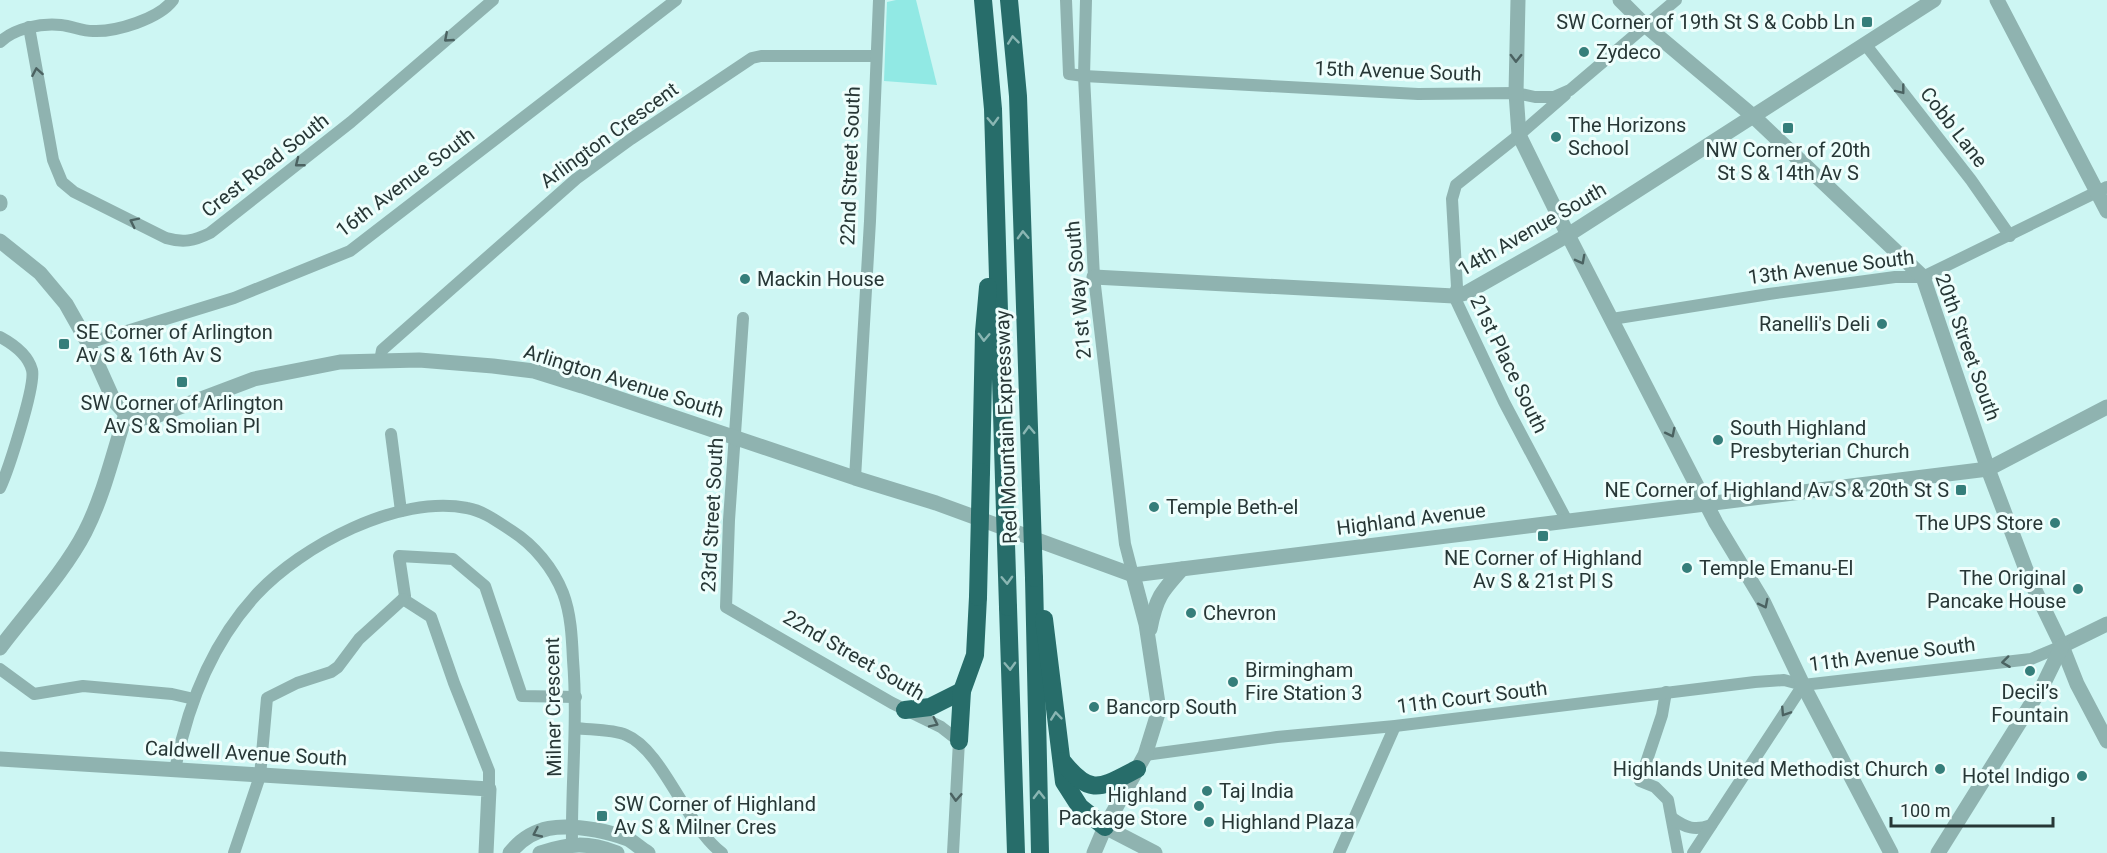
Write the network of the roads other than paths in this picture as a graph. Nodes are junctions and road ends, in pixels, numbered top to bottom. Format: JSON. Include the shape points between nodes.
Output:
{"nodes":[{"id":1,"x":173,"y":0,"type":"edge"},
{"id":2,"x":493,"y":0,"type":"edge"},
{"id":3,"x":676,"y":0,"type":"edge"},
{"id":4,"x":879,"y":0,"type":"edge"},
{"id":5,"x":983,"y":0,"type":"edge"},
{"id":6,"x":1009,"y":0,"type":"edge"},
{"id":7,"x":1066,"y":0,"type":"edge"},
{"id":8,"x":1086,"y":0,"type":"edge"},
{"id":9,"x":1518,"y":0,"type":"edge"},
{"id":10,"x":1620,"y":0,"type":"edge"},
{"id":11,"x":1676,"y":0,"type":"edge"},
{"id":12,"x":1934,"y":0,"type":"edge"},
{"id":13,"x":1997,"y":0,"type":"edge"},
{"id":14,"x":1646,"y":26,"type":"junction"},
{"id":15,"x":29,"y":27,"type":"junction"},
{"id":16,"x":0,"y":42,"type":"edge"},
{"id":17,"x":1865,"y":44,"type":"junction"},
{"id":18,"x":876,"y":56,"type":"junction"},
{"id":19,"x":1084,"y":76,"type":"junction"},
{"id":20,"x":1570,"y":90,"type":"junction"},
{"id":21,"x":1516,"y":93,"type":"junction"},
{"id":22,"x":1753,"y":116,"type":"junction"},
{"id":23,"x":1519,"y":135,"type":"junction"},
{"id":24,"x":2102,"y":189,"type":"edge"},
{"id":25,"x":996,"y":195,"type":"junction"},
{"id":26,"x":2107,"y":211,"type":"edge"},
{"id":27,"x":1568,"y":235,"type":"junction"},
{"id":28,"x":2010,"y":236,"type":"junction"},
{"id":29,"x":0,"y":241,"type":"edge"},
{"id":30,"x":1923,"y":276,"type":"junction"},
{"id":31,"x":1094,"y":277,"type":"junction"},
{"id":32,"x":1454,"y":296,"type":"junction"},
{"id":33,"x":743,"y":318,"type":"dead end"},
{"id":34,"x":1612,"y":319,"type":"junction"},
{"id":35,"x":0,"y":337,"type":"edge"},
{"id":36,"x":88,"y":343,"type":"junction"},
{"id":37,"x":380,"y":361,"type":"junction"},
{"id":38,"x":2107,"y":407,"type":"edge"},
{"id":39,"x":126,"y":414,"type":"junction"},
{"id":40,"x":391,"y":434,"type":"dead end"},
{"id":41,"x":735,"y":437,"type":"junction"},
{"id":42,"x":1988,"y":469,"type":"junction"},
{"id":43,"x":855,"y":478,"type":"junction"},
{"id":44,"x":0,"y":488,"type":"edge"},
{"id":45,"x":1707,"y":504,"type":"junction"},
{"id":46,"x":401,"y":511,"type":"junction"},
{"id":47,"x":1567,"y":521,"type":"junction"},
{"id":48,"x":1182,"y":569,"type":"junction"},
{"id":49,"x":1133,"y":575,"type":"junction"},
{"id":50,"x":403,"y":600,"type":"junction"},
{"id":51,"x":726,"y":607,"type":"joint"},
{"id":52,"x":1040,"y":618,"type":"junction"},
{"id":53,"x":2107,"y":624,"type":"edge"},
{"id":54,"x":1148,"y":638,"type":"junction"},
{"id":55,"x":2062,"y":646,"type":"junction"},
{"id":56,"x":0,"y":648,"type":"edge"},
{"id":57,"x":0,"y":669,"type":"edge"},
{"id":58,"x":1803,"y":685,"type":"junction"},
{"id":59,"x":962,"y":691,"type":"junction"},
{"id":60,"x":1666,"y":692,"type":"junction"},
{"id":61,"x":576,"y":697,"type":"junction"},
{"id":62,"x":194,"y":699,"type":"junction"},
{"id":63,"x":905,"y":710,"type":"junction"},
{"id":64,"x":1395,"y":726,"type":"junction"},
{"id":65,"x":575,"y":728,"type":"junction"},
{"id":66,"x":959,"y":741,"type":"junction"},
{"id":67,"x":2107,"y":741,"type":"edge"},
{"id":68,"x":0,"y":759,"type":"edge"},
{"id":69,"x":1061,"y":760,"type":"junction"},
{"id":70,"x":1141,"y":762,"type":"junction"},
{"id":71,"x":175,"y":770,"type":"junction"},
{"id":72,"x":260,"y":776,"type":"junction"},
{"id":73,"x":489,"y":789,"type":"junction"},
{"id":74,"x":1672,"y":818,"type":"junction"},
{"id":75,"x":571,"y":825,"type":"junction"},
{"id":76,"x":1712,"y":825,"type":"junction"},
{"id":77,"x":1105,"y":827,"type":"junction"},
{"id":78,"x":572,"y":846,"type":"junction"},
{"id":79,"x":234,"y":853,"type":"edge"},
{"id":80,"x":486,"y":853,"type":"edge"},
{"id":81,"x":510,"y":853,"type":"edge"},
{"id":82,"x":540,"y":853,"type":"edge"},
{"id":83,"x":617,"y":853,"type":"edge"},
{"id":84,"x":648,"y":853,"type":"edge"},
{"id":85,"x":722,"y":853,"type":"edge"},
{"id":86,"x":953,"y":853,"type":"edge"},
{"id":87,"x":1016,"y":853,"type":"edge"},
{"id":88,"x":1040,"y":853,"type":"edge"},
{"id":89,"x":1094,"y":853,"type":"edge"},
{"id":90,"x":1155,"y":853,"type":"edge"},
{"id":91,"x":1339,"y":853,"type":"edge"},
{"id":92,"x":1678,"y":853,"type":"edge"},
{"id":93,"x":1693,"y":853,"type":"edge"},
{"id":94,"x":1891,"y":853,"type":"edge"},
{"id":95,"x":1938,"y":853,"type":"edge"}],
"edges":[{"from":1,"to":15,"type":"street","via":[[131,26],[94,31],[61,25]]},
{"from":2,"to":15,"type":"street","name":"Crest Road South","one_way":true,"via":[[351,122],[210,233],[180,242],[74,192],[62,182],[53,160]]},
{"from":3,"to":36,"type":"street","name":"16th Avenue South","via":[[350,250],[234,298]]},
{"from":4,"to":18,"type":"street","name":"22nd Street South"},
{"from":5,"to":25,"type":"highway","name":"Red Mountain Expressway","one_way":true},
{"from":52,"to":6,"type":"highway","name":"Red Mountain Expressway","one_way":true,"bridge":true,"via":[[1034,578],[1018,96]]},
{"from":7,"to":19,"type":"street","via":[[1069,74]]},
{"from":8,"to":19,"type":"street","name":"21st Way South"},
{"from":9,"to":21,"type":"street","one_way":true},
{"from":10,"to":14,"type":"street","name":"20th Street South"},
{"from":11,"to":14,"type":"street","name":"15th Avenue South"},
{"from":12,"to":17,"type":"street","name":"14th Avenue South"},
{"from":13,"to":24,"type":"street"},
{"from":14,"to":20,"type":"street","name":"15th Avenue South"},
{"from":14,"to":22,"type":"street","name":"20th Street South"},
{"from":15,"to":16,"type":"street"},
{"from":17,"to":22,"type":"street","name":"14th Avenue South"},
{"from":17,"to":28,"type":"street","name":"Cobb Lane","one_way":true},
{"from":18,"to":37,"type":"street","name":"Arlington Crescent","via":[[752,58],[576,179],[382,350]]},
{"from":18,"to":43,"type":"street","name":"22nd Street South"},
{"from":19,"to":21,"type":"street","name":"15th Avenue South","via":[[1418,94]]},
{"from":19,"to":31,"type":"street","name":"21st Way South"},
{"from":20,"to":21,"type":"street","name":"15th Avenue South","via":[[1554,97]]},
{"from":20,"to":23,"type":"street","name":"21st Place South"},
{"from":21,"to":23,"type":"street"},
{"from":22,"to":27,"type":"street","name":"14th Avenue South"},
{"from":22,"to":30,"type":"street","name":"20th Street South"},
{"from":23,"to":27,"type":"street"},
{"from":23,"to":32,"type":"street","name":"21st Place South","via":[[1456,185],[1452,199],[1457,287]]},
{"from":24,"to":26,"type":"street"},
{"from":24,"to":28,"type":"street","name":"13th Avenue South"},
{"from":25,"to":59,"type":"highway","one_way":true,"bridge":true,"via":[[984,332],[975,655]]},
{"from":25,"to":87,"type":"highway","name":"Red Mountain Expressway","one_way":true,"bridge":true},
{"from":27,"to":32,"type":"street","name":"14th Avenue South","via":[[1466,293]]},
{"from":27,"to":34,"type":"street","one_way":true},
{"from":28,"to":30,"type":"street","name":"13th Avenue South"},
{"from":29,"to":36,"type":"street","via":[[40,273],[66,304]]},
{"from":30,"to":34,"type":"street","name":"13th Avenue South","via":[[1769,294]]},
{"from":30,"to":42,"type":"street","name":"20th Street South"},
{"from":31,"to":32,"type":"street","name":"14th Avenue South"},
{"from":31,"to":49,"type":"street","name":"21st Way South","via":[[1125,544]]},
{"from":32,"to":47,"type":"street","name":"21st Place South"},
{"from":33,"to":41,"type":"street","name":"23rd Street South"},
{"from":34,"to":45,"type":"street","one_way":true},
{"from":35,"to":44,"type":"street","via":[[16,346],[32,369],[32,387]]},
{"from":36,"to":39,"type":"street","via":[[114,401]]},
{"from":37,"to":39,"type":"street","name":"Arlington Avenue South","via":[[340,362],[254,379],[156,416]]},
{"from":37,"to":41,"type":"street","name":"Arlington Avenue South","via":[[419,360],[534,371]]},
{"from":38,"to":42,"type":"street"},
{"from":39,"to":56,"type":"street","via":[[97,506],[84,534]]},
{"from":40,"to":46,"type":"street"},
{"from":41,"to":43,"type":"street","name":"Arlington Avenue South"},
{"from":41,"to":51,"type":"street","name":"23rd Street South"},
{"from":42,"to":45,"type":"street","name":"Highland Avenue"},
{"from":42,"to":55,"type":"street","name":"20th Street South","via":[[2030,580]]},
{"from":43,"to":49,"type":"street","name":"Arlington Avenue South","via":[[936,502]]},
{"from":45,"to":47,"type":"street","name":"Highland Avenue"},
{"from":45,"to":58,"type":"street","one_way":true,"via":[[1763,601]]},
{"from":46,"to":61,"type":"street","name":"Milner Crescent","via":[[468,508],[523,538],[546,563],[563,593],[571,627]]},
{"from":46,"to":62,"type":"street","name":"Milner Crescent","via":[[322,542],[256,595],[223,639]]},
{"from":47,"to":48,"type":"street","name":"Highland Avenue"},
{"from":48,"to":49,"type":"street","name":"Highland Avenue"},
{"from":48,"to":54,"type":"street","via":[[1162,590]]},
{"from":49,"to":54,"type":"street"},
{"from":50,"to":61,"type":"street","via":[[399,555],[453,559],[485,586],[522,696]]},
{"from":50,"to":72,"type":"street","via":[[359,639],[338,667],[267,698]]},
{"from":50,"to":73,"type":"street","via":[[431,617],[489,771]]},
{"from":51,"to":63,"type":"street","name":"22nd Street South"},
{"from":69,"to":52,"type":"highway","one_way":true},
{"from":88,"to":52,"type":"highway","name":"Red Mountain Expressway","one_way":true},
{"from":53,"to":55,"type":"street","name":"11th Avenue South"},
{"from":54,"to":70,"type":"street","via":[[1159,710]]},
{"from":55,"to":58,"type":"street","name":"11th Avenue South","one_way":true,"via":[[2031,659]]},
{"from":55,"to":67,"type":"street","name":"20th Street South"},
{"from":55,"to":95,"type":"street","via":[[2043,685]]},
{"from":57,"to":62,"type":"street","via":[[34,694],[83,686]]},
{"from":58,"to":60,"type":"street","name":"11th Court South","via":[[1784,680]]},
{"from":58,"to":76,"type":"street","name":"11th Avenue South","one_way":true},
{"from":58,"to":94,"type":"street"},
{"from":59,"to":63,"type":"highway","via":[[930,707]]},
{"from":59,"to":66,"type":"highway"},
{"from":60,"to":64,"type":"street","name":"11th Court South"},
{"from":60,"to":74,"type":"street","via":[[1640,781],[1654,787],[1668,801]]},
{"from":61,"to":65,"type":"street","name":"Milner Crescent"},
{"from":62,"to":71,"type":"street","name":"Milner Crescent"},
{"from":63,"to":66,"type":"street","name":"22nd Street South","one_way":true,"via":[[941,727]]},
{"from":64,"to":70,"type":"street","name":"11th Court South","via":[[1277,737]]},
{"from":64,"to":91,"type":"street"},
{"from":65,"to":75,"type":"street","name":"Milner Crescent"},
{"from":65,"to":85,"type":"street","via":[[625,734],[641,744],[697,827]]},
{"from":66,"to":86,"type":"street","one_way":true},
{"from":68,"to":71,"type":"street","name":"Caldwell Avenue South"},
{"from":69,"to":70,"type":"highway","via":[[1078,780],[1096,786],[1108,784]]},
{"from":69,"to":77,"type":"highway","via":[[1064,782],[1080,807]]},
{"from":70,"to":77,"type":"street"},
{"from":71,"to":72,"type":"street","name":"Caldwell Avenue South"},
{"from":72,"to":73,"type":"street","name":"Caldwell Avenue South"},
{"from":72,"to":79,"type":"street"},
{"from":73,"to":80,"type":"street"},
{"from":74,"to":76,"type":"street","via":[[1689,828]]},
{"from":74,"to":92,"type":"street"},
{"from":75,"to":78,"type":"street","name":"Milner Crescent"},
{"from":75,"to":81,"type":"street","one_way":true,"via":[[543,829],[519,842]]},
{"from":75,"to":84,"type":"street","via":[[629,840]]},
{"from":76,"to":93,"type":"street","name":"11th Avenue South"},
{"from":77,"to":89,"type":"street"},
{"from":77,"to":90,"type":"street"},
{"from":78,"to":82,"type":"street"},
{"from":78,"to":83,"type":"street","via":[[595,845]]}]}
